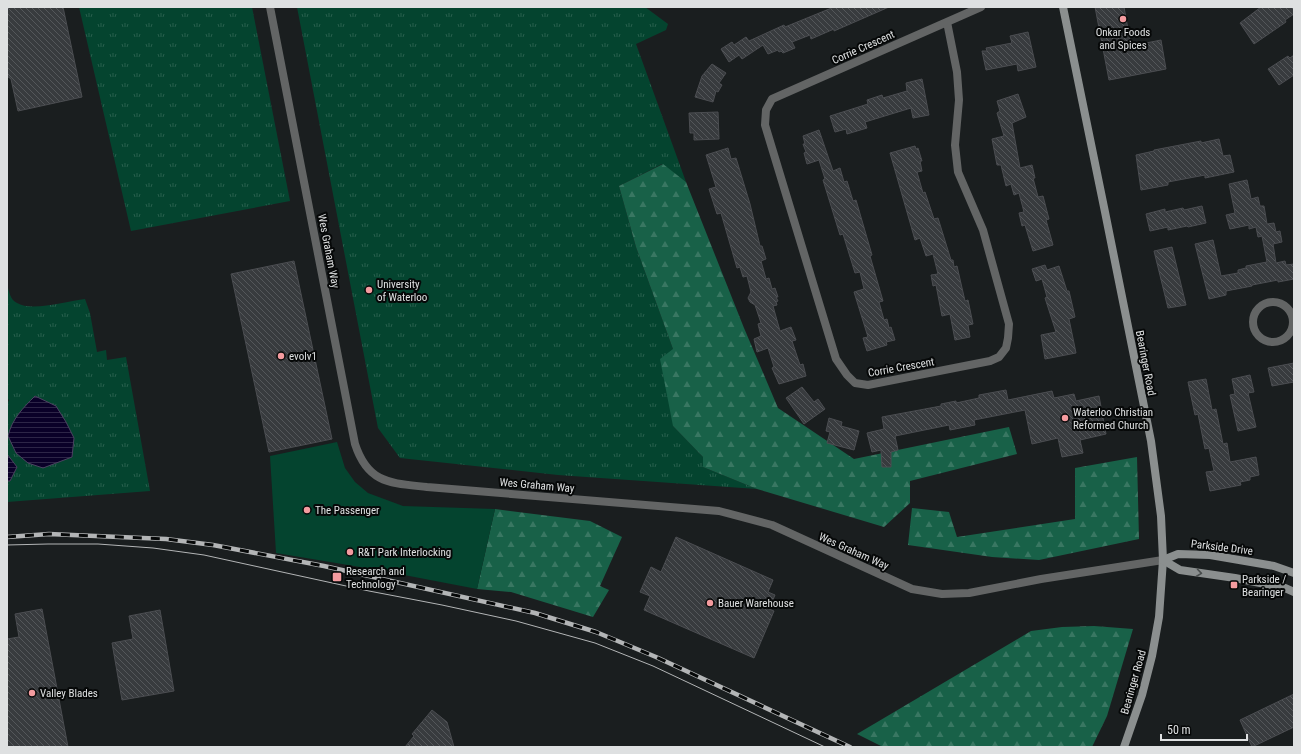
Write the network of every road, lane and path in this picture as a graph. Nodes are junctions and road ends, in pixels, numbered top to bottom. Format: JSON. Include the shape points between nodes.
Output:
{"nodes":[{"id":1,"x":270,"y":7,"type":"edge"},
{"id":2,"x":981,"y":7,"type":"edge"},
{"id":3,"x":1062,"y":7,"type":"edge"},
{"id":4,"x":947,"y":22,"type":"junction"},
{"id":5,"x":1293,"y":319,"type":"edge"},
{"id":6,"x":1163,"y":560,"type":"junction"},
{"id":7,"x":1294,"y":573,"type":"edge"},
{"id":8,"x":1294,"y":592,"type":"edge"},
{"id":9,"x":1124,"y":747,"type":"edge"}],
"edges":[{"from":1,"to":6,"type":"street","name":"Wes Graham Way","via":[[354,444],[366,468],[375,476],[394,483],[427,487],[719,510],[772,525],[912,589],[942,594],[970,593]]},
{"from":2,"to":4,"type":"street","name":"Corrie Crescent"},
{"from":3,"to":6,"type":"street","name":"Bearinger Road","via":[[1151,441],[1161,516]]},
{"from":4,"to":4,"type":"street","name":"Corrie Crescent","via":[[772,99],[766,110],[765,125],[836,359],[855,383],[868,385],[990,361],[999,357],[1006,348],[1009,324],[996,276],[983,230],[958,172],[955,145],[959,100],[957,72]]},
{"from":5,"to":5,"type":"street","via":[[1286,307],[1280,303],[1267,303],[1257,311],[1254,327],[1264,340],[1279,341],[1290,332]]},
{"from":6,"to":7,"type":"street","name":"Parkside Drive","via":[[1178,554],[1210,555],[1274,566]]},
{"from":6,"to":8,"type":"street","one_way":true,"via":[[1180,570],[1235,578]]},
{"from":6,"to":9,"type":"street","name":"Bearinger Road","via":[[1159,617],[1152,656]]}]}
